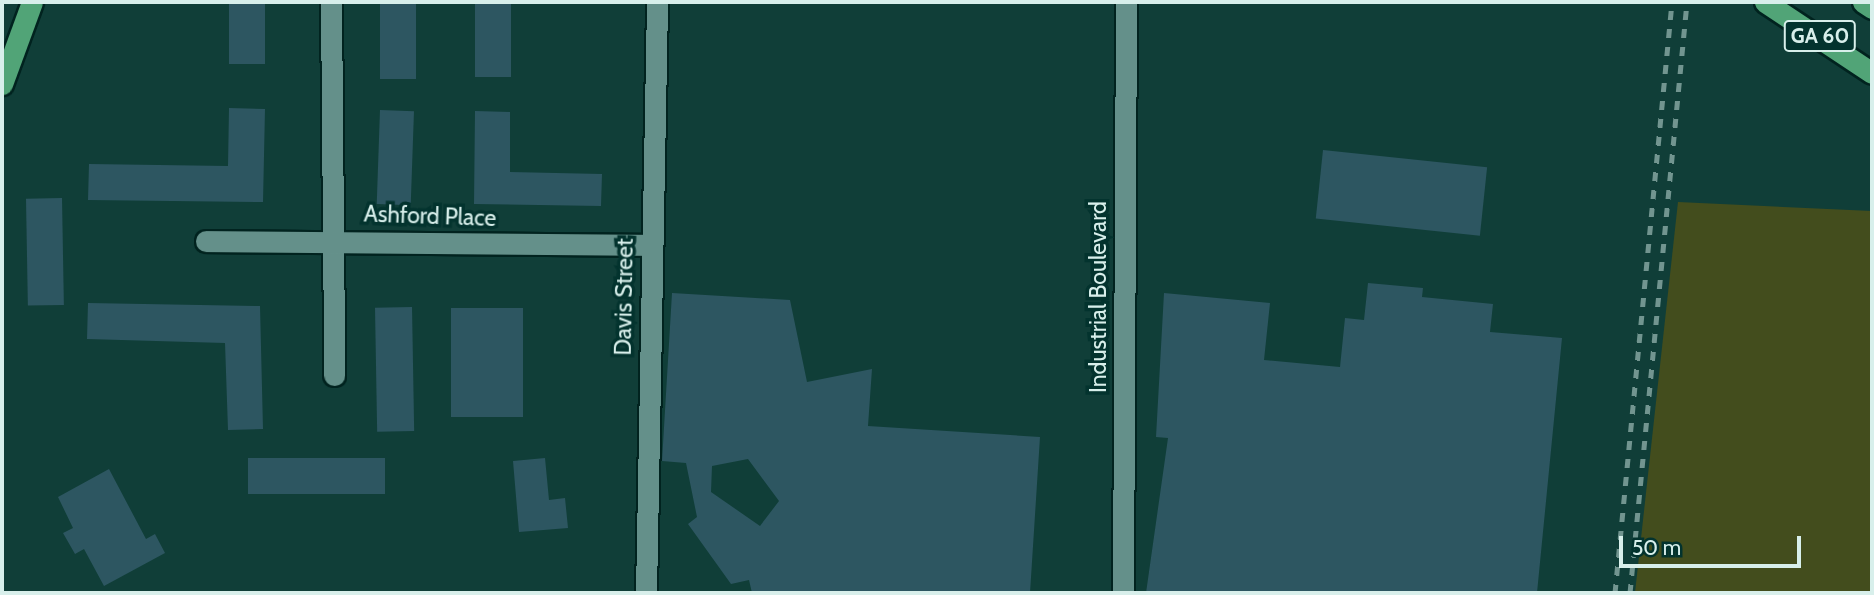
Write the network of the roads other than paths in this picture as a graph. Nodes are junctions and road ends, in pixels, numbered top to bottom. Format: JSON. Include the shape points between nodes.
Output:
{"nodes":[{"id":1,"x":32,"y":2,"type":"edge"},
{"id":2,"x":331,"y":2,"type":"edge"},
{"id":3,"x":657,"y":2,"type":"edge"},
{"id":4,"x":1126,"y":2,"type":"edge"},
{"id":5,"x":1765,"y":2,"type":"edge"},
{"id":6,"x":1863,"y":2,"type":"edge"},
{"id":7,"x":1872,"y":8,"type":"edge"},
{"id":8,"x":1872,"y":73,"type":"edge"},
{"id":9,"x":2,"y":83,"type":"edge"},
{"id":10,"x":334,"y":238,"type":"junction"},
{"id":11,"x":206,"y":241,"type":"dead end"},
{"id":12,"x":652,"y":245,"type":"junction"},
{"id":13,"x":334,"y":375,"type":"dead end"},
{"id":14,"x":646,"y":593,"type":"edge"},
{"id":15,"x":1123,"y":593,"type":"edge"}],
"edges":[{"from":1,"to":9,"type":"main road"},
{"from":2,"to":10,"type":"street"},
{"from":3,"to":12,"type":"street","name":"Davis Street"},
{"from":4,"to":15,"type":"street","name":"Industrial Boulevard"},
{"from":5,"to":8,"type":"main road","number":"GA 60"},
{"from":6,"to":7,"type":"main road","number":"GA 60"},
{"from":10,"to":11,"type":"street","name":"Ashford Place"},
{"from":10,"to":12,"type":"street","name":"Ashford Place","via":[[444,245]]},
{"from":10,"to":13,"type":"street"},
{"from":12,"to":14,"type":"street","name":"Davis Street"}]}
